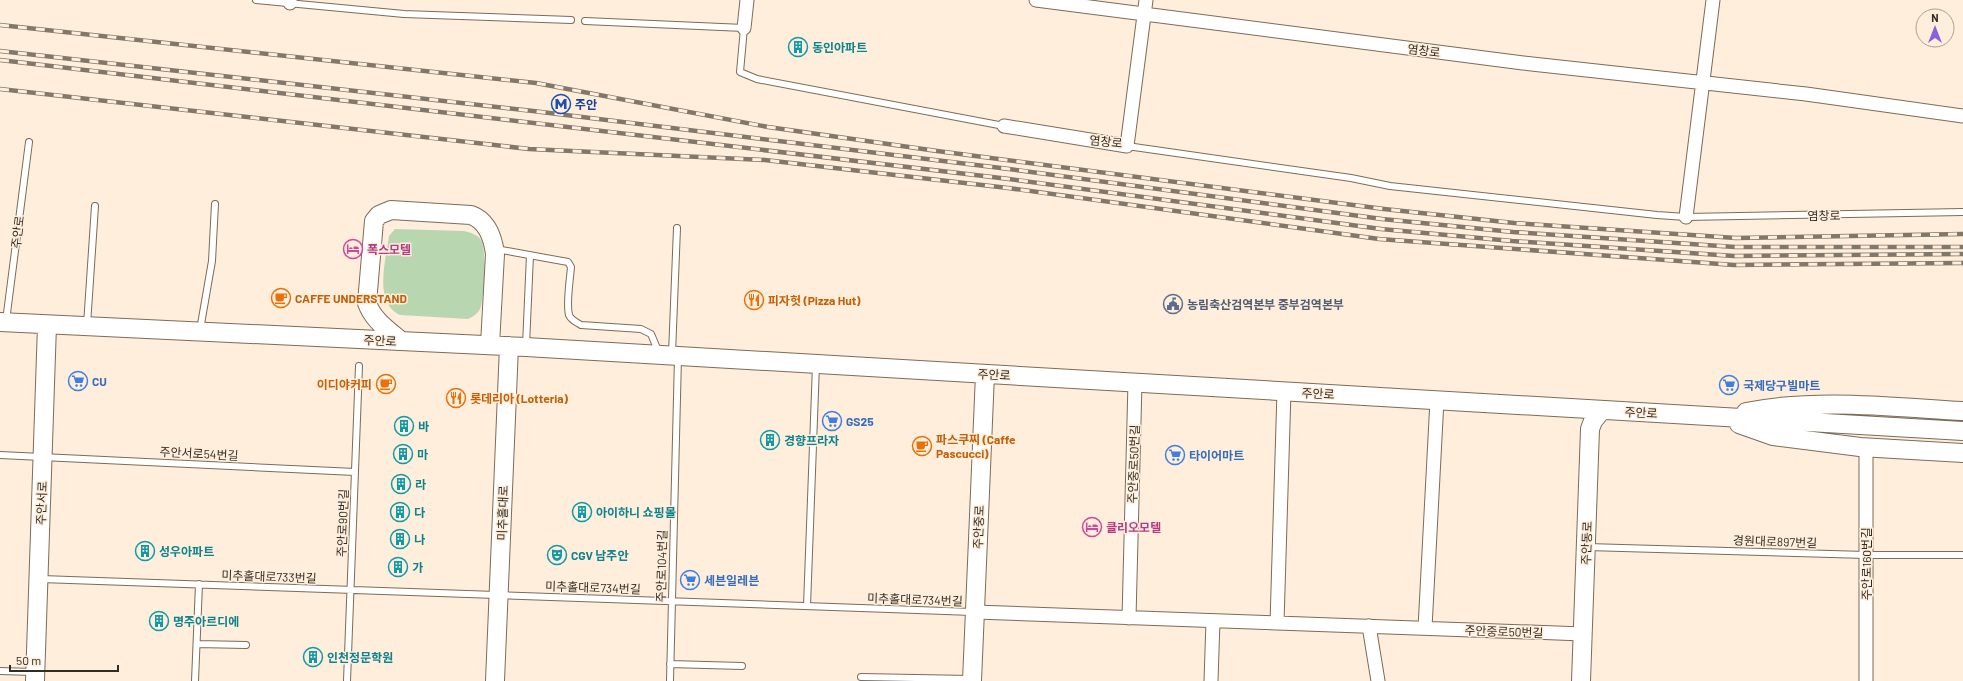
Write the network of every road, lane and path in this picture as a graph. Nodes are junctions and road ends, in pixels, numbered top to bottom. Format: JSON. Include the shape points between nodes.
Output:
{"nodes":[{"id":1,"x":256,"y":0,"type":"edge"},
{"id":2,"x":747,"y":0,"type":"edge"},
{"id":3,"x":1036,"y":0,"type":"edge"},
{"id":4,"x":1146,"y":0,"type":"edge"},
{"id":5,"x":1713,"y":0,"type":"edge"},
{"id":6,"x":290,"y":1,"type":"edge"},
{"id":7,"x":1144,"y":14,"type":"junction"},
{"id":8,"x":571,"y":20,"type":"dead end"},
{"id":9,"x":585,"y":21,"type":"dead end"},
{"id":10,"x":744,"y":28,"type":"junction"},
{"id":11,"x":1703,"y":83,"type":"junction"},
{"id":12,"x":1963,"y":116,"type":"edge"},
{"id":13,"x":1004,"y":126,"type":"joint"},
{"id":14,"x":29,"y":142,"type":"dead end"},
{"id":15,"x":1127,"y":146,"type":"junction"},
{"id":16,"x":215,"y":204,"type":"dead end"},
{"id":17,"x":94,"y":206,"type":"dead end"},
{"id":18,"x":1963,"y":212,"type":"edge"},
{"id":19,"x":1686,"y":217,"type":"junction"},
{"id":20,"x":676,"y":228,"type":"dead end"},
{"id":21,"x":494,"y":248,"type":"junction"},
{"id":22,"x":530,"y":255,"type":"junction"},
{"id":23,"x":3,"y":322,"type":"edge"},
{"id":24,"x":47,"y":325,"type":"junction"},
{"id":25,"x":87,"y":326,"type":"junction"},
{"id":26,"x":200,"y":332,"type":"junction"},
{"id":27,"x":401,"y":341,"type":"junction"},
{"id":28,"x":490,"y":345,"type":"junction"},
{"id":29,"x":517,"y":346,"type":"junction"},
{"id":30,"x":670,"y":355,"type":"junction"},
{"id":31,"x":816,"y":364,"type":"junction"},
{"id":32,"x":359,"y":366,"type":"dead end"},
{"id":33,"x":985,"y":374,"type":"junction"},
{"id":34,"x":1136,"y":382,"type":"junction"},
{"id":35,"x":1284,"y":391,"type":"junction"},
{"id":36,"x":1437,"y":400,"type":"junction"},
{"id":37,"x":1570,"y":408,"type":"junction"},
{"id":38,"x":1602,"y":410,"type":"junction"},
{"id":39,"x":1963,"y":411,"type":"edge"},
{"id":40,"x":1720,"y":417,"type":"junction"},
{"id":41,"x":1590,"y":429,"type":"junction"},
{"id":42,"x":1963,"y":431,"type":"edge"},
{"id":43,"x":1866,"y":447,"type":"junction"},
{"id":44,"x":1963,"y":453,"type":"edge"},
{"id":45,"x":0,"y":455,"type":"edge"},
{"id":46,"x":42,"y":457,"type":"junction"},
{"id":47,"x":355,"y":472,"type":"junction"},
{"id":48,"x":1586,"y":547,"type":"junction"},
{"id":49,"x":1866,"y":555,"type":"junction"},
{"id":50,"x":1963,"y":555,"type":"edge"},
{"id":51,"x":38,"y":579,"type":"junction"},
{"id":52,"x":199,"y":584,"type":"junction"},
{"id":53,"x":350,"y":590,"type":"junction"},
{"id":54,"x":498,"y":595,"type":"junction"},
{"id":55,"x":672,"y":601,"type":"junction"},
{"id":56,"x":807,"y":606,"type":"junction"},
{"id":57,"x":975,"y":612,"type":"junction"},
{"id":58,"x":1129,"y":618,"type":"junction"},
{"id":59,"x":1213,"y":621,"type":"junction"},
{"id":60,"x":1277,"y":623,"type":"junction"},
{"id":61,"x":1369,"y":626,"type":"junction"},
{"id":62,"x":1425,"y":628,"type":"junction"},
{"id":63,"x":1583,"y":634,"type":"junction"},
{"id":64,"x":197,"y":644,"type":"junction"},
{"id":65,"x":246,"y":645,"type":"dead end"},
{"id":66,"x":670,"y":664,"type":"junction"},
{"id":67,"x":742,"y":666,"type":"dead end"},
{"id":68,"x":0,"y":670,"type":"edge"},
{"id":69,"x":35,"y":676,"type":"edge"},
{"id":70,"x":861,"y":677,"type":"dead end"},
{"id":71,"x":972,"y":680,"type":"edge"},
{"id":72,"x":196,"y":681,"type":"edge"},
{"id":73,"x":347,"y":681,"type":"edge"},
{"id":74,"x":495,"y":681,"type":"edge"},
{"id":75,"x":670,"y":681,"type":"edge"},
{"id":76,"x":1211,"y":681,"type":"edge"},
{"id":77,"x":1378,"y":681,"type":"edge"},
{"id":78,"x":1581,"y":681,"type":"edge"},
{"id":79,"x":1866,"y":681,"type":"edge"}],
"edges":[{"from":1,"to":6,"type":"lane"},
{"from":2,"to":10,"type":"street"},
{"from":3,"to":7,"type":"street","name":"염창로"},
{"from":4,"to":7,"type":"street"},
{"from":5,"to":11,"type":"street"},
{"from":6,"to":8,"type":"lane","via":[[404,14]]},
{"from":7,"to":11,"type":"street","name":"염창로","via":[[1523,63]]},
{"from":7,"to":15,"type":"street","name":"염창로"},
{"from":9,"to":10,"type":"lane"},
{"from":10,"to":13,"type":"lane","via":[[740,72],[757,79]]},
{"from":11,"to":12,"type":"street","name":"염창로","via":[[1806,94]]},
{"from":11,"to":19,"type":"street"},
{"from":13,"to":15,"type":"street","name":"염창로"},
{"from":14,"to":23,"type":"lane","name":"주안로"},
{"from":15,"to":19,"type":"lane","name":"염창로","via":[[1343,176],[1390,186]]},
{"from":16,"to":26,"type":"lane","via":[[212,261]]},
{"from":17,"to":25,"type":"lane"},
{"from":18,"to":19,"type":"lane","name":"염창로"},
{"from":20,"to":30,"type":"lane"},
{"from":21,"to":22,"type":"lane"},
{"from":21,"to":27,"type":"main road","via":[[493,240],[486,228],[479,218],[471,215],[391,210],[379,215],[374,221],[367,303],[370,313],[378,322]]},
{"from":21,"to":28,"type":"main road"},
{"from":22,"to":29,"type":"lane"},
{"from":22,"to":30,"type":"lane","via":[[568,262],[571,268],[569,316],[573,320],[581,325],[642,329],[651,334]]},
{"from":23,"to":24,"type":"main road","name":"주안로"},
{"from":24,"to":25,"type":"main road","name":"주안로"},
{"from":24,"to":46,"type":"main road","name":"주안서로"},
{"from":25,"to":26,"type":"main road","name":"주안로"},
{"from":26,"to":27,"type":"main road","name":"주안로"},
{"from":27,"to":28,"type":"main road","name":"주안로"},
{"from":28,"to":29,"type":"main road","name":"주안로"},
{"from":29,"to":30,"type":"main road","name":"주안로"},
{"from":29,"to":54,"type":"main road","name":"미추홀대로"},
{"from":30,"to":31,"type":"main road","name":"주안로"},
{"from":30,"to":55,"type":"lane","name":"주안로104번길"},
{"from":31,"to":33,"type":"main road","name":"주안로"},
{"from":31,"to":56,"type":"lane"},
{"from":32,"to":47,"type":"lane","name":"주안로90번길"},
{"from":33,"to":34,"type":"main road","name":"주안로"},
{"from":33,"to":57,"type":"main road","name":"주안중로"},
{"from":34,"to":35,"type":"main road","name":"주안로"},
{"from":34,"to":58,"type":"street","name":"주안중로50번길"},
{"from":35,"to":36,"type":"main road","name":"주안로"},
{"from":35,"to":60,"type":"street"},
{"from":36,"to":37,"type":"main road","name":"주안로"},
{"from":36,"to":62,"type":"street"},
{"from":37,"to":38,"type":"main road","name":"주안로"},
{"from":37,"to":41,"type":"main road","via":[[1586,419]]},
{"from":38,"to":40,"type":"main road","name":"주안로"},
{"from":38,"to":41,"type":"main road","name":"주안동로"},
{"from":39,"to":40,"type":"main road","via":[[1861,406],[1774,406]]},
{"from":40,"to":42,"type":"main road","name":"주안로"},
{"from":40,"to":43,"type":"main road","via":[[1773,436]]},
{"from":41,"to":48,"type":"main road","name":"주안동로"},
{"from":43,"to":44,"type":"main road"},
{"from":43,"to":49,"type":"street","name":"주안로160번길"},
{"from":45,"to":46,"type":"lane","name":"주안서로54번길"},
{"from":46,"to":47,"type":"lane","name":"주안서로54번길"},
{"from":46,"to":51,"type":"main road","name":"주안서로"},
{"from":47,"to":53,"type":"lane","name":"주안로90번길"},
{"from":48,"to":49,"type":"lane","name":"경원대로897번길"},
{"from":48,"to":63,"type":"main road","name":"주안동로"},
{"from":49,"to":50,"type":"lane","name":"경원대로897번길"},
{"from":49,"to":79,"type":"street","name":"주안로160번길"},
{"from":51,"to":52,"type":"lane","name":"미추홀대로733번길"},
{"from":51,"to":69,"type":"main road","name":"주안서로"},
{"from":52,"to":53,"type":"lane","name":"미추홀대로733번길"},
{"from":52,"to":64,"type":"lane"},
{"from":53,"to":54,"type":"lane","name":"미추홀대로733번길"},
{"from":53,"to":73,"type":"lane","name":"주안로90번길"},
{"from":54,"to":55,"type":"lane","name":"미추홀대로734번길"},
{"from":54,"to":74,"type":"main road","name":"미추홀대로"},
{"from":55,"to":56,"type":"lane","name":"미추홀대로734번길"},
{"from":55,"to":66,"type":"lane","name":"주안로104번길"},
{"from":56,"to":57,"type":"lane","name":"미추홀대로734번길"},
{"from":57,"to":58,"type":"street","name":"주안중로50번길"},
{"from":57,"to":71,"type":"main road","name":"주안중로"},
{"from":58,"to":59,"type":"street","name":"주안중로50번길"},
{"from":59,"to":60,"type":"street","name":"주안중로50번길"},
{"from":59,"to":76,"type":"street"},
{"from":60,"to":61,"type":"street","name":"주안중로50번길"},
{"from":61,"to":62,"type":"street","name":"주안중로50번길"},
{"from":61,"to":77,"type":"street"},
{"from":62,"to":63,"type":"street","name":"주안중로50번길"},
{"from":63,"to":78,"type":"main road","name":"주안동로"},
{"from":64,"to":65,"type":"lane"},
{"from":64,"to":72,"type":"lane"},
{"from":66,"to":67,"type":"lane"},
{"from":66,"to":75,"type":"lane","name":"주안로104번길"},
{"from":68,"to":69,"type":"lane"},
{"from":70,"to":71,"type":"lane"}]}
